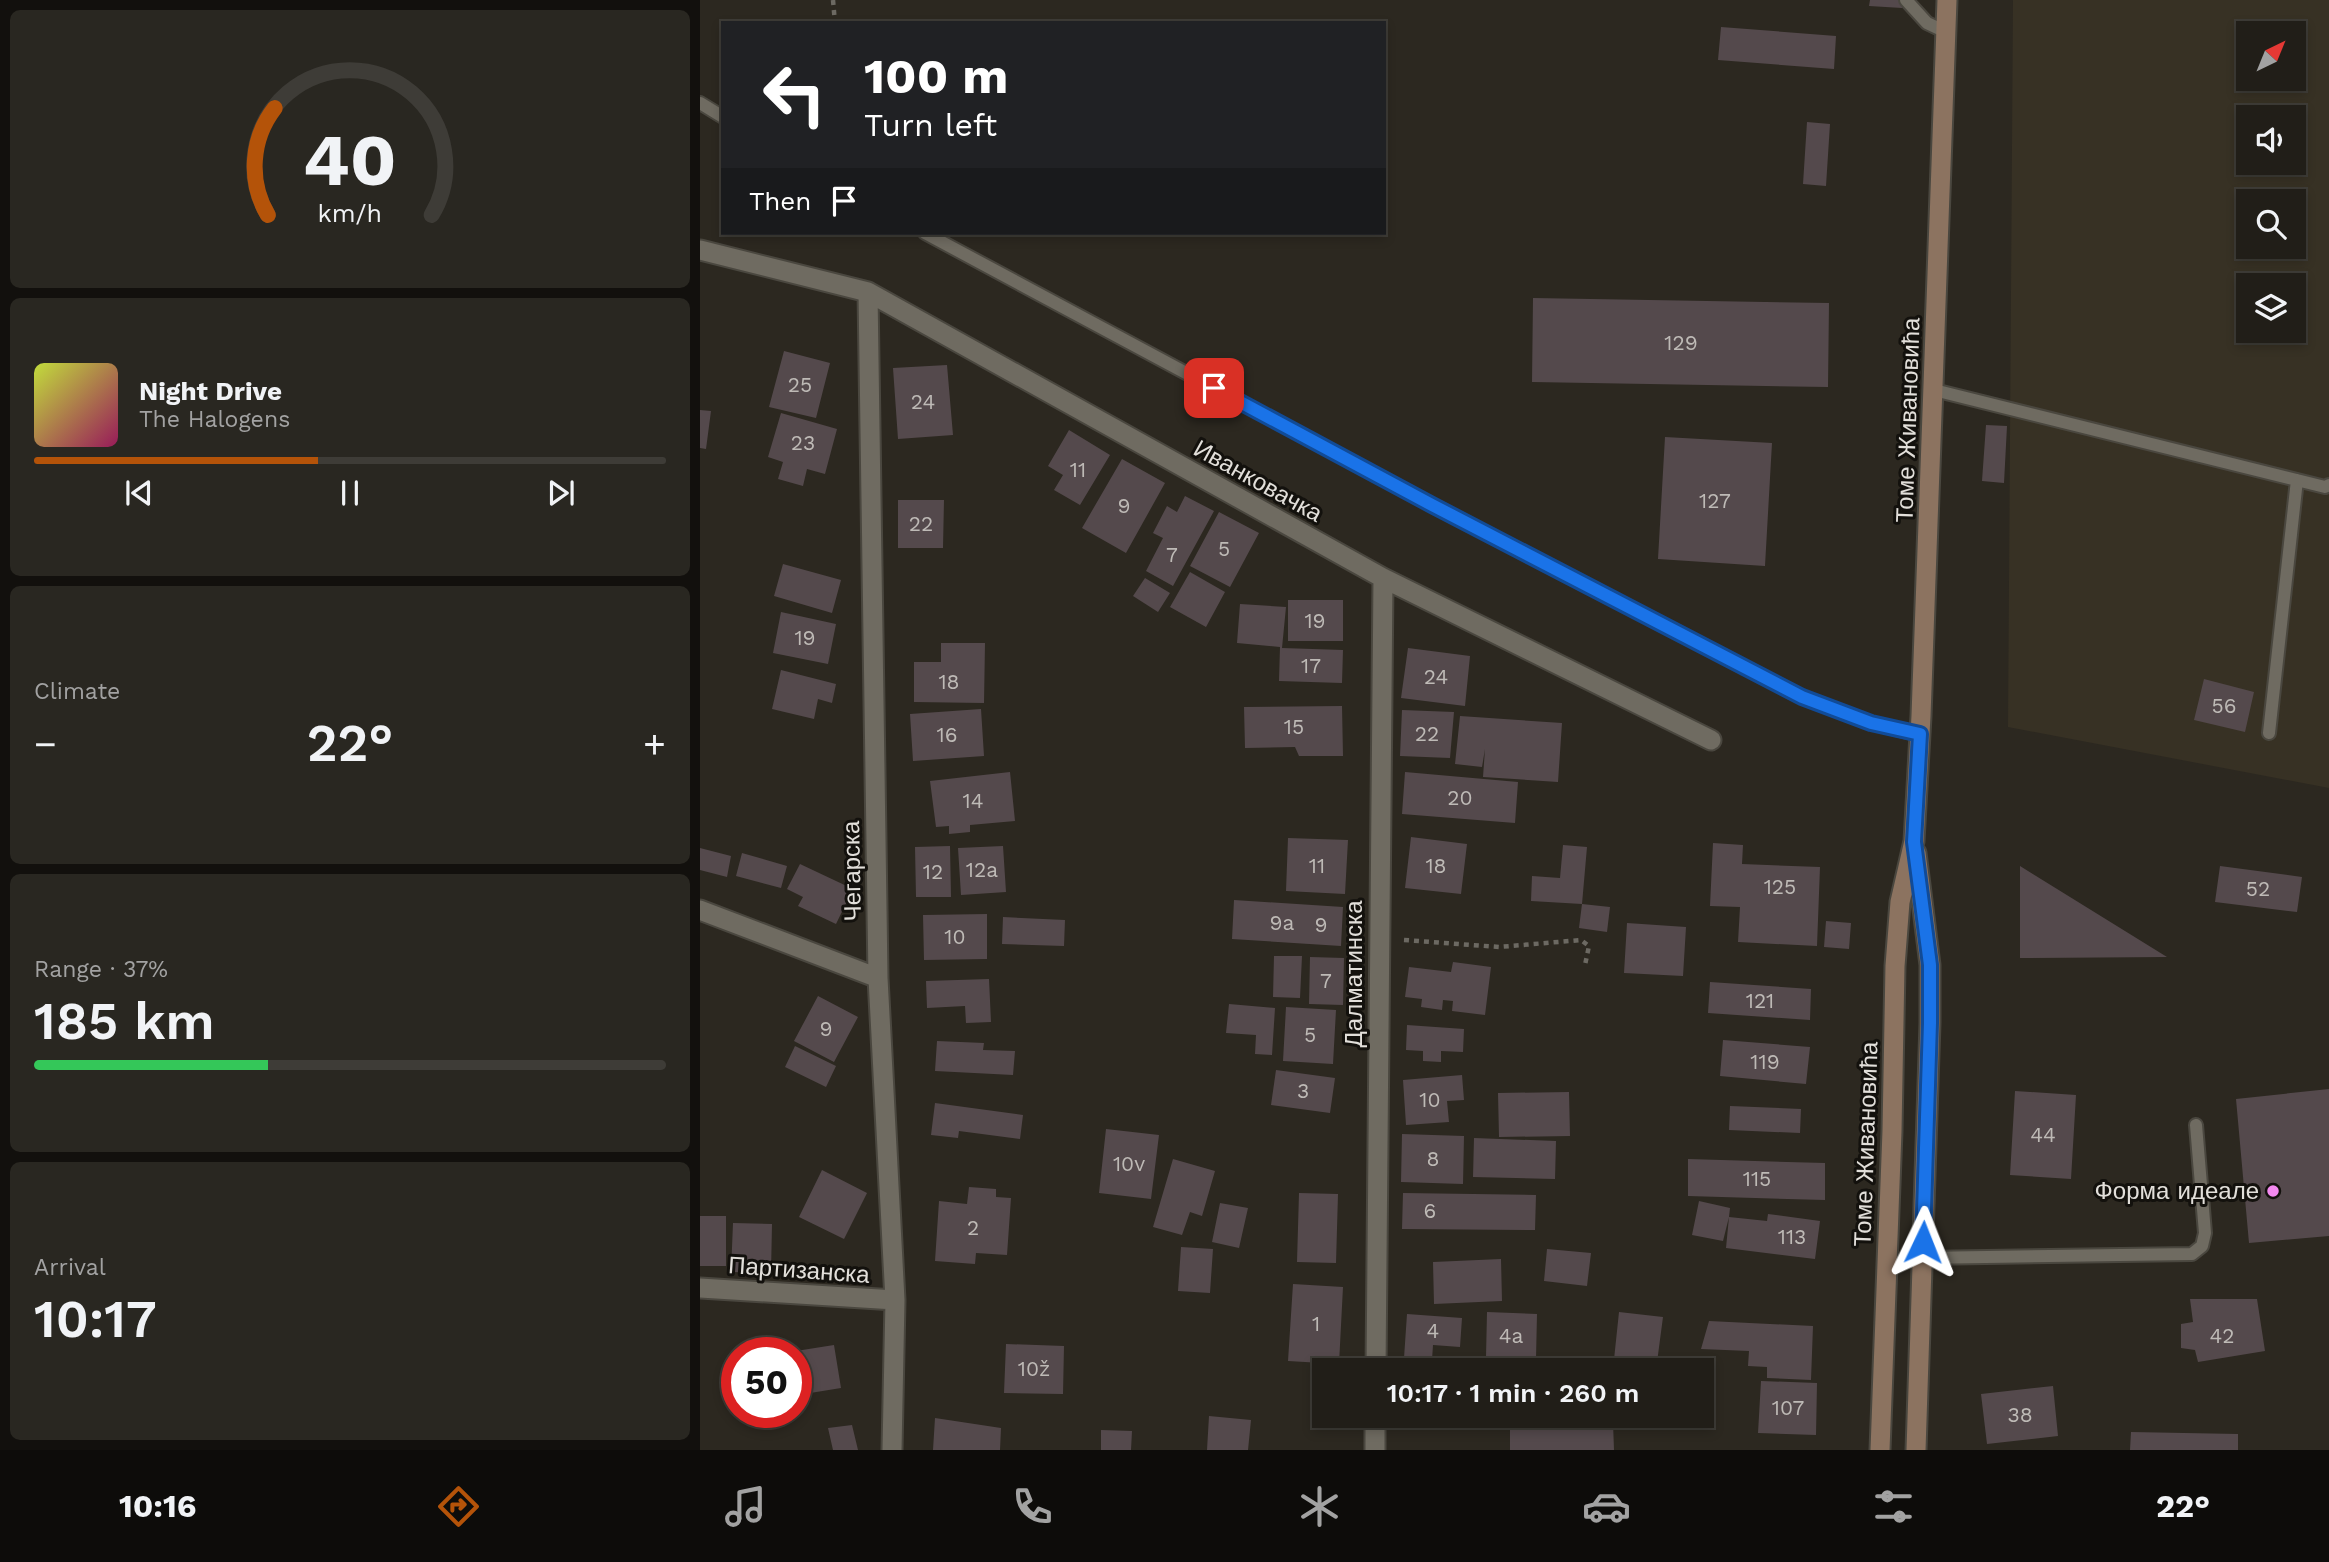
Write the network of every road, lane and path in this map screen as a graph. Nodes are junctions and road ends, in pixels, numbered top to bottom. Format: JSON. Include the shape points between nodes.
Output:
{"nodes":[{"id":1,"x":834,"y":0,"type":"edge"},
{"id":2,"x":1906,"y":0,"type":"edge"},
{"id":3,"x":1947,"y":0,"type":"edge"},
{"id":4,"x":835,"y":21,"type":"edge"},
{"id":5,"x":1946,"y":33,"type":"junction"},
{"id":6,"x":700,"y":103,"type":"edge"},
{"id":7,"x":721,"y":116,"type":"edge"},
{"id":8,"x":929,"y":235,"type":"edge"},
{"id":9,"x":700,"y":250,"type":"edge"},
{"id":10,"x":868,"y":292,"type":"junction"},
{"id":11,"x":1934,"y":390,"type":"junction"},
{"id":12,"x":2297,"y":480,"type":"junction"},
{"id":13,"x":2328,"y":489,"type":"edge"},
{"id":14,"x":1383,"y":578,"type":"junction"},
{"id":15,"x":2269,"y":733,"type":"dead end"},
{"id":16,"x":1920,"y":734,"type":"junction"},
{"id":17,"x":1711,"y":740,"type":"dead end"},
{"id":18,"x":1914,"y":842,"type":"junction"},
{"id":19,"x":700,"y":910,"type":"edge"},
{"id":20,"x":1379,"y":938,"type":"junction"},
{"id":21,"x":1585,"y":965,"type":"dead end"},
{"id":22,"x":878,"y":978,"type":"junction"},
{"id":23,"x":2196,"y":1125,"type":"dead end"},
{"id":24,"x":1922,"y":1258,"type":"junction"},
{"id":25,"x":700,"y":1288,"type":"edge"},
{"id":26,"x":895,"y":1300,"type":"junction"},
{"id":27,"x":1376,"y":1358,"type":"edge"},
{"id":28,"x":1375,"y":1428,"type":"edge"},
{"id":29,"x":892,"y":1450,"type":"edge"},
{"id":30,"x":1375,"y":1450,"type":"edge"},
{"id":31,"x":1880,"y":1450,"type":"edge"},
{"id":32,"x":1916,"y":1450,"type":"edge"}],
"edges":[{"from":1,"to":4,"type":"path"},
{"from":2,"to":5,"type":"lane","via":[[1927,23]]},
{"from":3,"to":5,"type":"main road","name":"Томе Живановића"},
{"from":5,"to":11,"type":"main road","name":"Томе Живановића"},
{"from":6,"to":7,"type":"lane"},
{"from":8,"to":16,"type":"lane","via":[[1802,697],[1871,723]]},
{"from":9,"to":10,"type":"street","name":"Иванковачка"},
{"from":10,"to":14,"type":"street","name":"Иванковачка"},
{"from":10,"to":22,"type":"street","name":"Чегарска"},
{"from":11,"to":12,"type":"lane"},
{"from":11,"to":16,"type":"main road","name":"Томе Живановића"},
{"from":12,"to":13,"type":"lane"},
{"from":12,"to":15,"type":"lane"},
{"from":14,"to":17,"type":"street","name":"Иванковачка"},
{"from":14,"to":20,"type":"street","name":"Далматинска"},
{"from":16,"to":18,"type":"main road","name":"Томе Живановића"},
{"from":18,"to":24,"type":"main road","name":"Томе Живановића","via":[[1930,965]]},
{"from":18,"to":31,"type":"main road","name":"Томе Живановића","via":[[1900,902],[1895,966]]},
{"from":19,"to":22,"type":"street"},
{"from":20,"to":21,"type":"path","via":[[1499,947],[1581,940],[1589,946]]},
{"from":20,"to":27,"type":"street","name":"Далматинска"},
{"from":22,"to":26,"type":"street","name":"Чегарска"},
{"from":23,"to":24,"type":"lane","via":[[2205,1233],[2202,1246],[2192,1255]]},
{"from":24,"to":32,"type":"main road","name":"Томе Живановића"},
{"from":25,"to":26,"type":"street","name":"Партизанска"},
{"from":26,"to":29,"type":"street","name":"Чегарска"},
{"from":28,"to":30,"type":"street"}]}
